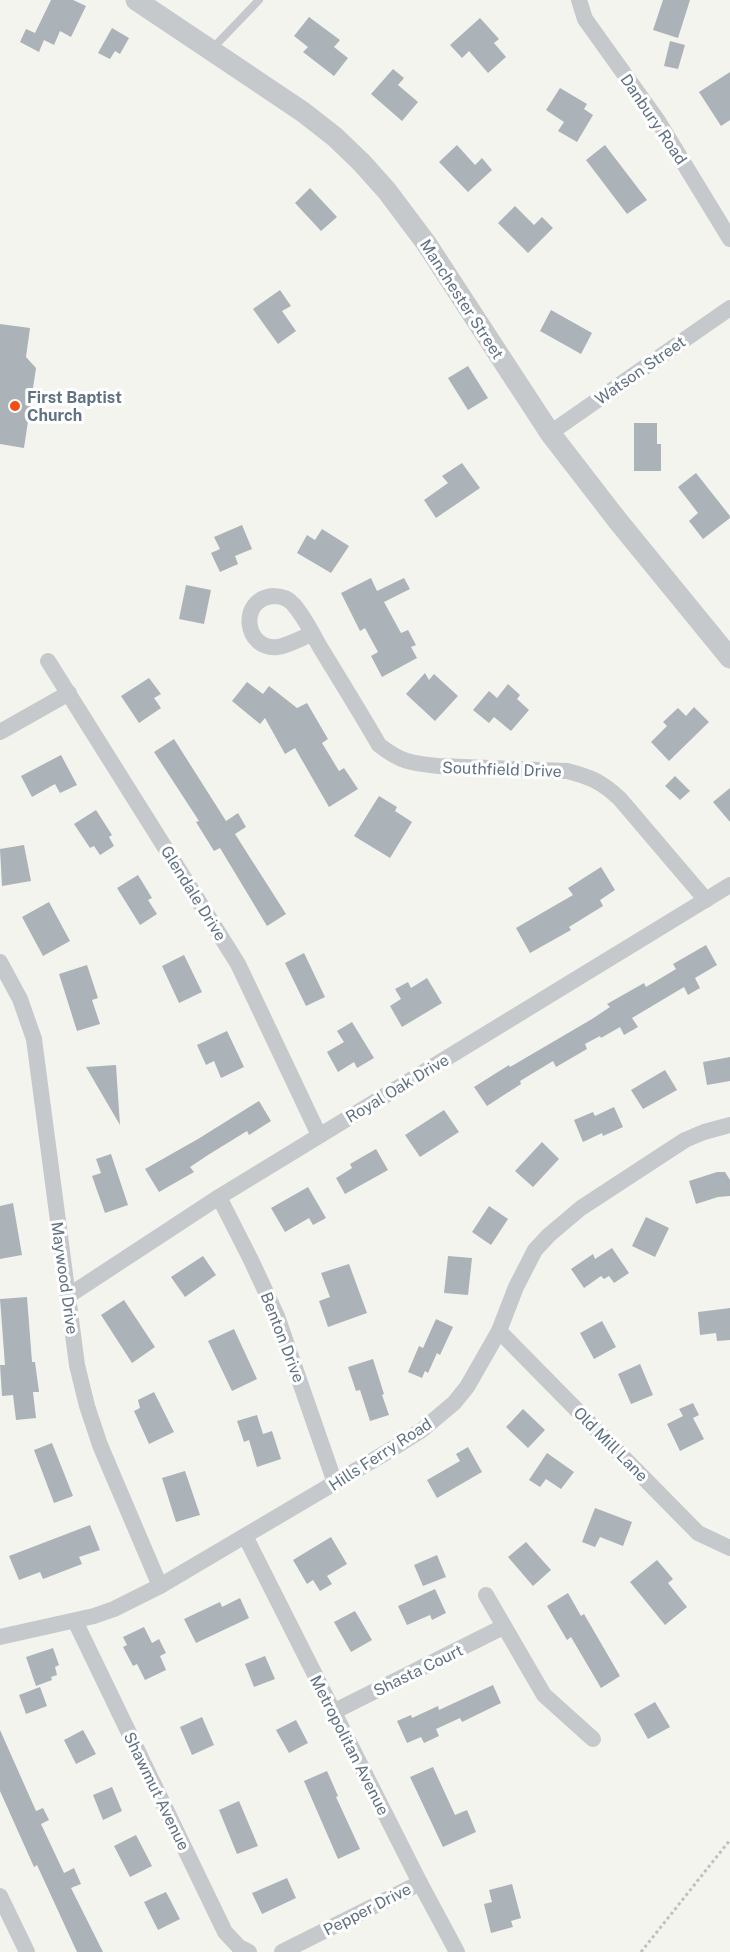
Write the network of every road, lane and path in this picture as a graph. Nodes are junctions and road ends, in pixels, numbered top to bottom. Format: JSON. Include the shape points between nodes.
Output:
{"nodes":[{"id":1,"x":136,"y":0,"type":"edge"},
{"id":2,"x":259,"y":0,"type":"edge"},
{"id":3,"x":579,"y":0,"type":"edge"},
{"id":4,"x":211,"y":50,"type":"junction"},
{"id":5,"x":730,"y":239,"type":"edge"},
{"id":6,"x":730,"y":308,"type":"edge"},
{"id":7,"x":550,"y":433,"type":"junction"},
{"id":8,"x":312,"y":634,"type":"dead end"},
{"id":9,"x":730,"y":658,"type":"edge"},
{"id":10,"x":48,"y":661,"type":"dead end"},
{"id":11,"x":69,"y":693,"type":"junction"},
{"id":12,"x":0,"y":732,"type":"edge"},
{"id":13,"x":730,"y":885,"type":"edge"},
{"id":14,"x":706,"y":900,"type":"junction"},
{"id":15,"x":0,"y":962,"type":"edge"},
{"id":16,"x":730,"y":1125,"type":"edge"},
{"id":17,"x":319,"y":1136,"type":"junction"},
{"id":18,"x":219,"y":1197,"type":"junction"},
{"id":19,"x":68,"y":1296,"type":"junction"},
{"id":20,"x":499,"y":1330,"type":"junction"},
{"id":21,"x":335,"y":1483,"type":"junction"},
{"id":22,"x":245,"y":1536,"type":"junction"},
{"id":23,"x":730,"y":1548,"type":"edge"},
{"id":24,"x":160,"y":1586,"type":"junction"},
{"id":25,"x":486,"y":1595,"type":"dead end"},
{"id":26,"x":75,"y":1621,"type":"junction"},
{"id":27,"x":503,"y":1628,"type":"junction"},
{"id":28,"x":0,"y":1637,"type":"edge"},
{"id":29,"x":333,"y":1712,"type":"junction"},
{"id":30,"x":593,"y":1740,"type":"dead end"},
{"id":31,"x":730,"y":1840,"type":"edge"},
{"id":32,"x":420,"y":1883,"type":"junction"},
{"id":33,"x":0,"y":1896,"type":"edge"},
{"id":34,"x":27,"y":1952,"type":"edge"},
{"id":35,"x":249,"y":1952,"type":"edge"},
{"id":36,"x":282,"y":1952,"type":"edge"},
{"id":37,"x":457,"y":1952,"type":"edge"},
{"id":38,"x":641,"y":1952,"type":"edge"}],
"edges":[{"from":1,"to":4,"type":"street","name":"Manchester Street"},
{"from":2,"to":4,"type":"lane"},
{"from":3,"to":5,"type":"street","name":"Danbury Road","via":[[585,19],[658,121]]},
{"from":4,"to":7,"type":"street","name":"Manchester Street","via":[[335,137],[387,191],[426,243]]},
{"from":6,"to":7,"type":"street","name":"Watson Street"},
{"from":7,"to":9,"type":"street","name":"Manchester Street"},
{"from":8,"to":14,"type":"street","name":"Southfield Drive","via":[[379,745],[396,758],[416,764],[567,771],[586,776],[620,799]]},
{"from":10,"to":11,"type":"street","name":"Glendale Drive"},
{"from":11,"to":12,"type":"street"},
{"from":11,"to":17,"type":"street","name":"Glendale Drive","via":[[238,964]]},
{"from":13,"to":14,"type":"street","name":"Royal Oak Drive"},
{"from":14,"to":17,"type":"street","name":"Royal Oak Drive"},
{"from":15,"to":19,"type":"street","name":"Maywood Drive","via":[[20,999],[34,1039]]},
{"from":16,"to":20,"type":"street","name":"Hills Ferry Road","via":[[685,1140],[564,1221],[535,1250]]},
{"from":17,"to":18,"type":"street","name":"Royal Oak Drive"},
{"from":18,"to":19,"type":"street","name":"Royal Oak Drive"},
{"from":18,"to":21,"type":"street","name":"Benton Drive","via":[[277,1316]]},
{"from":19,"to":24,"type":"street","name":"Maywood Drive","via":[[87,1406]]},
{"from":20,"to":21,"type":"street","name":"Hills Ferry Road","via":[[454,1403],[422,1430]]},
{"from":20,"to":23,"type":"street","name":"Old Mill Lane","via":[[698,1533]]},
{"from":21,"to":22,"type":"street","name":"Hills Ferry Road"},
{"from":22,"to":24,"type":"street","name":"Hills Ferry Road"},
{"from":22,"to":29,"type":"street","name":"Metropolitan Avenue"},
{"from":24,"to":26,"type":"street","name":"Hills Ferry Road","via":[[114,1609]]},
{"from":25,"to":27,"type":"street"},
{"from":26,"to":28,"type":"street","name":"Hills Ferry Road"},
{"from":26,"to":35,"type":"street","name":"Shawmut Avenue","via":[[225,1932],[238,1947]]},
{"from":27,"to":29,"type":"street","name":"Shasta Court"},
{"from":27,"to":30,"type":"street","via":[[544,1695]]},
{"from":29,"to":32,"type":"street","name":"Metropolitan Avenue"},
{"from":31,"to":38,"type":"path"},
{"from":32,"to":36,"type":"street","name":"Pepper Drive"},
{"from":32,"to":37,"type":"street","name":"Metropolitan Avenue"},
{"from":33,"to":34,"type":"street"}]}
